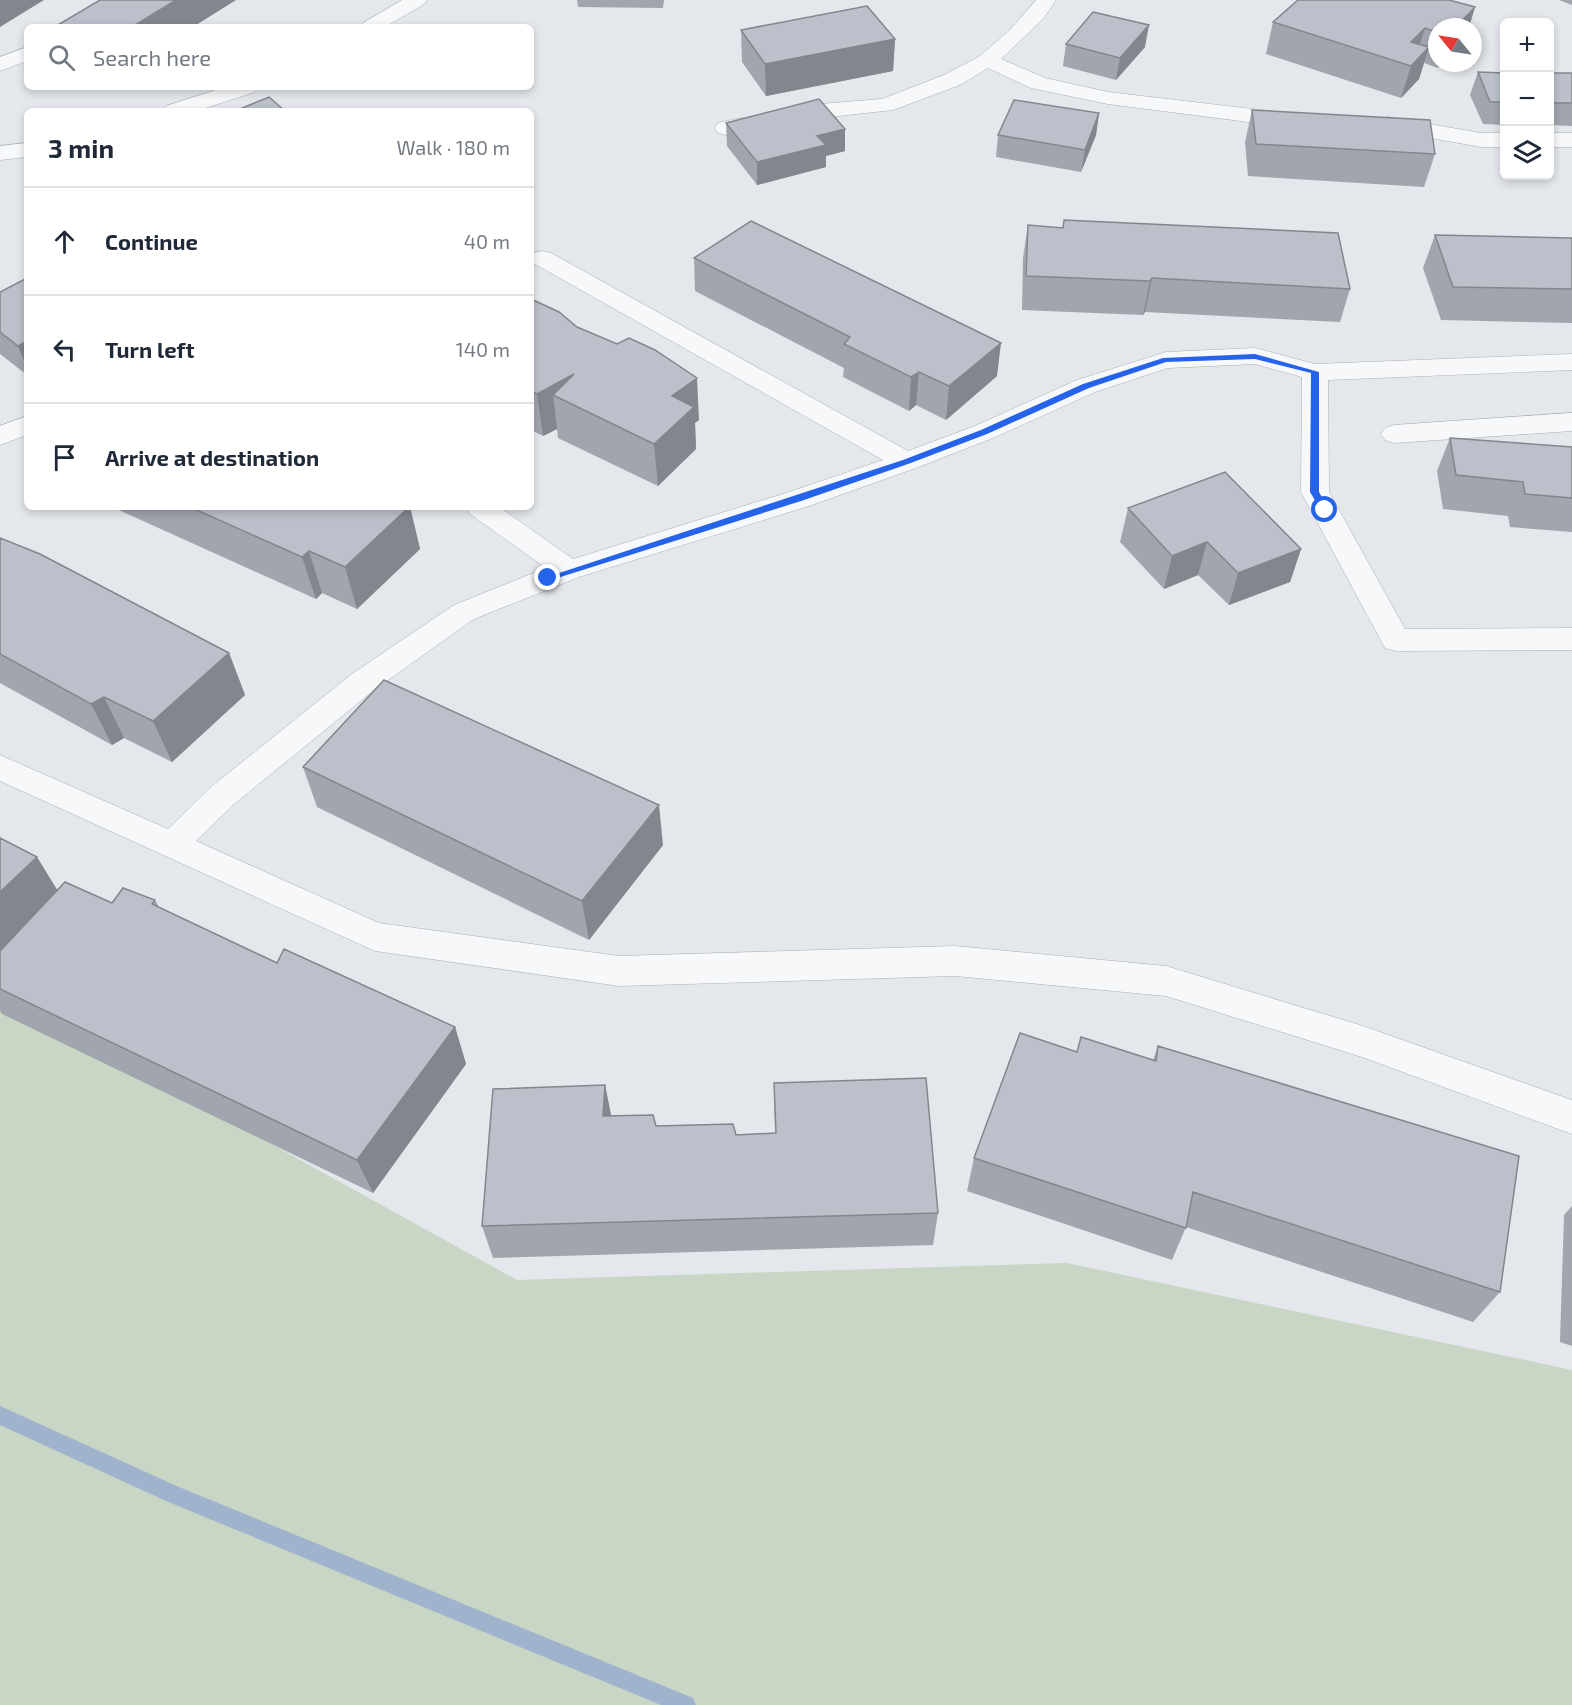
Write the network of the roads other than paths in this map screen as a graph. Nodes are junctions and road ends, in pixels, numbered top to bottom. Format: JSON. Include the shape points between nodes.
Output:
{"nodes":[{"id":1,"x":417,"y":0,"type":"edge"},
{"id":2,"x":1046,"y":0,"type":"edge"},
{"id":3,"x":375,"y":24,"type":"edge"},
{"id":4,"x":24,"y":54,"type":"edge"},
{"id":5,"x":987,"y":60,"type":"junction"},
{"id":6,"x":0,"y":65,"type":"edge"},
{"id":7,"x":238,"y":90,"type":"edge"},
{"id":8,"x":183,"y":108,"type":"edge"},
{"id":9,"x":1316,"y":122,"type":"edge"},
{"id":10,"x":1372,"y":122,"type":"edge"},
{"id":11,"x":726,"y":128,"type":"dead end"},
{"id":12,"x":1500,"y":140,"type":"edge"},
{"id":13,"x":1554,"y":140,"type":"edge"},
{"id":14,"x":1572,"y":140,"type":"edge"},
{"id":15,"x":24,"y":150,"type":"edge"},
{"id":16,"x":0,"y":153,"type":"edge"},
{"id":17,"x":542,"y":258,"type":"dead end"},
{"id":18,"x":1572,"y":362,"type":"edge"},
{"id":19,"x":1315,"y":372,"type":"junction"},
{"id":20,"x":1572,"y":422,"type":"edge"},
{"id":21,"x":24,"y":426,"type":"edge"},
{"id":22,"x":1394,"y":434,"type":"dead end"},
{"id":23,"x":0,"y":436,"type":"edge"},
{"id":24,"x":906,"y":462,"type":"junction"},
{"id":25,"x":484,"y":510,"type":"edge"},
{"id":26,"x":569,"y":570,"type":"junction"},
{"id":27,"x":1572,"y":639,"type":"edge"},
{"id":28,"x":0,"y":766,"type":"edge"},
{"id":29,"x":172,"y":845,"type":"junction"},
{"id":30,"x":1572,"y":1117,"type":"edge"}],
"edges":[{"from":1,"to":3,"type":"street"},
{"from":2,"to":5,"type":"street","via":[[1019,33]]},
{"from":4,"to":6,"type":"street"},
{"from":5,"to":9,"type":"street","via":[[1040,83],[1108,98]]},
{"from":5,"to":11,"type":"street","via":[[952,80],[885,105],[820,111]]},
{"from":7,"to":8,"type":"street"},
{"from":10,"to":12,"type":"street"},
{"from":13,"to":14,"type":"street"},
{"from":15,"to":16,"type":"street"},
{"from":17,"to":24,"type":"street"},
{"from":18,"to":19,"type":"street"},
{"from":19,"to":24,"type":"street","via":[[1255,356],[1166,360],[1086,386]]},
{"from":19,"to":27,"type":"street","via":[[1314,492],[1396,640]]},
{"from":20,"to":22,"type":"street"},
{"from":21,"to":23,"type":"street"},
{"from":24,"to":26,"type":"street"},
{"from":25,"to":26,"type":"street"},
{"from":26,"to":29,"type":"street","via":[[464,612],[354,690],[222,796]]},
{"from":28,"to":29,"type":"street"},
{"from":29,"to":30,"type":"street","via":[[375,937],[607,969],[954,962],[1166,981],[1363,1042]]}]}
